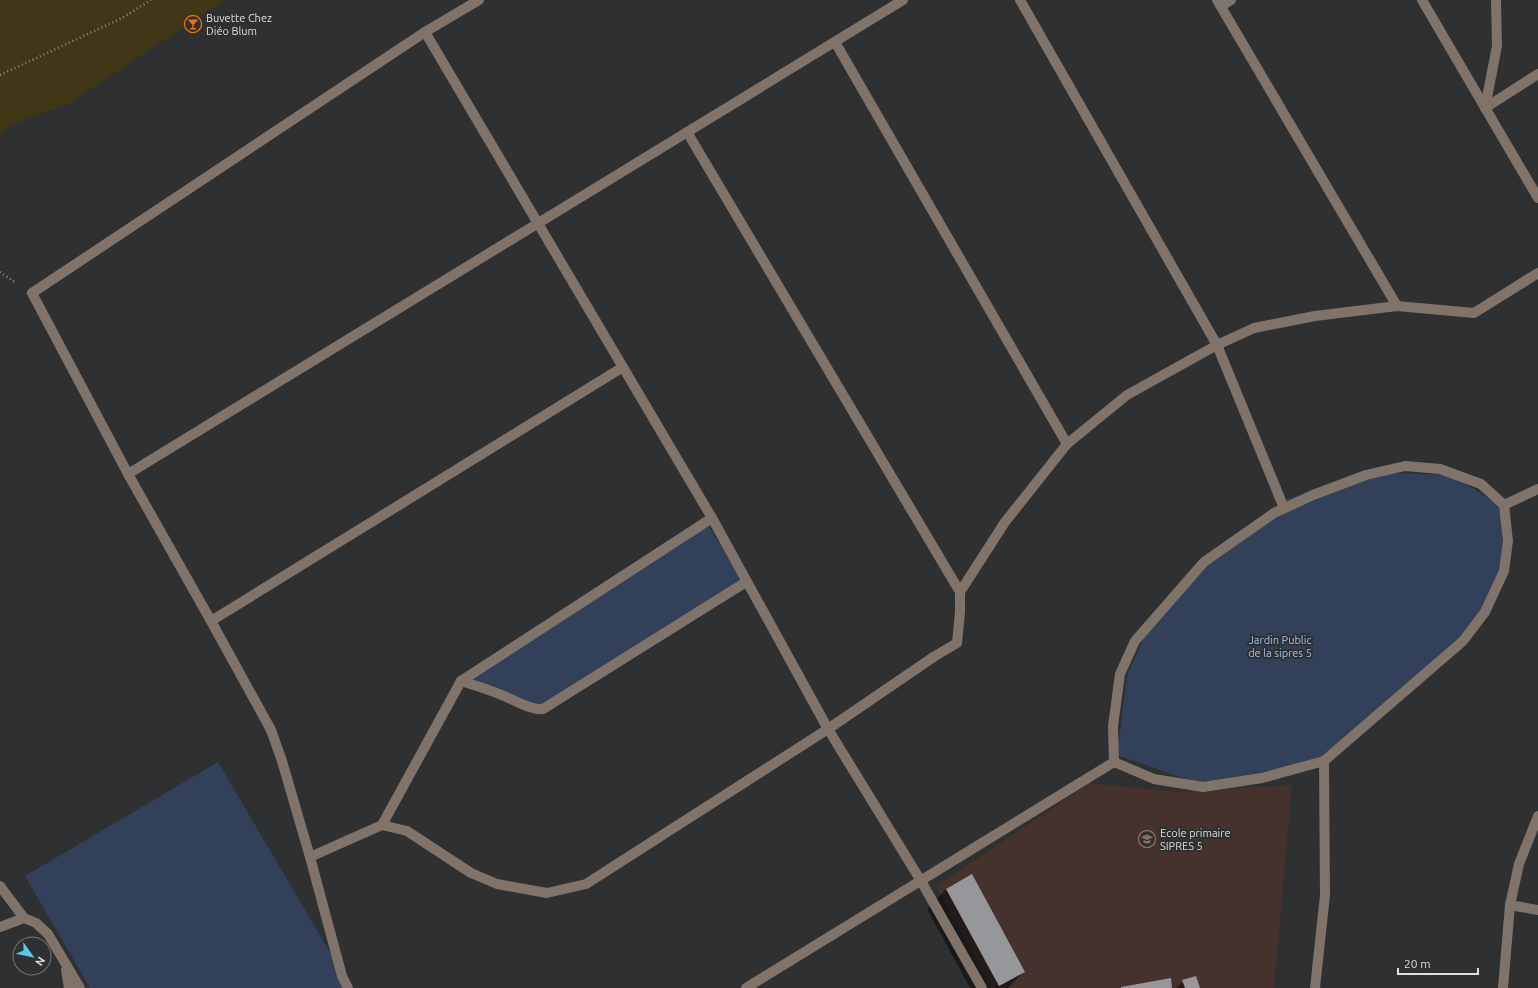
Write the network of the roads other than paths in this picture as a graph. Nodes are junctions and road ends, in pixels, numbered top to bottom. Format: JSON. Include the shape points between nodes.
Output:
{"nodes":[{"id":1,"x":479,"y":0,"type":"edge"},
{"id":2,"x":903,"y":0,"type":"edge"},
{"id":3,"x":1020,"y":0,"type":"edge"},
{"id":4,"x":1231,"y":0,"type":"edge"},
{"id":5,"x":1422,"y":0,"type":"edge"},
{"id":6,"x":1496,"y":0,"type":"edge"},
{"id":7,"x":1219,"y":3,"type":"edge"},
{"id":8,"x":426,"y":32,"type":"junction"},
{"id":9,"x":835,"y":42,"type":"junction"},
{"id":10,"x":1538,"y":74,"type":"edge"},
{"id":11,"x":1486,"y":108,"type":"junction"},
{"id":12,"x":687,"y":132,"type":"junction"},
{"id":13,"x":1538,"y":198,"type":"edge"},
{"id":14,"x":538,"y":224,"type":"junction"},
{"id":15,"x":1538,"y":273,"type":"edge"},
{"id":16,"x":1397,"y":306,"type":"junction"},
{"id":17,"x":1216,"y":345,"type":"junction"},
{"id":18,"x":623,"y":367,"type":"junction"},
{"id":19,"x":1067,"y":444,"type":"junction"},
{"id":20,"x":128,"y":474,"type":"junction"},
{"id":21,"x":1538,"y":489,"type":"edge"},
{"id":22,"x":1504,"y":505,"type":"junction"},
{"id":23,"x":1284,"y":508,"type":"junction"},
{"id":24,"x":712,"y":518,"type":"junction"},
{"id":25,"x":746,"y":582,"type":"junction"},
{"id":26,"x":960,"y":592,"type":"junction"},
{"id":27,"x":211,"y":621,"type":"junction"},
{"id":28,"x":461,"y":681,"type":"junction"},
{"id":29,"x":828,"y":729,"type":"junction"},
{"id":30,"x":1324,"y":761,"type":"junction"},
{"id":31,"x":1114,"y":762,"type":"junction"},
{"id":32,"x":1538,"y":816,"type":"edge"},
{"id":33,"x":382,"y":825,"type":"junction"},
{"id":34,"x":310,"y":856,"type":"junction"},
{"id":35,"x":921,"y":881,"type":"junction"},
{"id":36,"x":0,"y":886,"type":"edge"},
{"id":37,"x":1510,"y":905,"type":"junction"},
{"id":38,"x":1538,"y":910,"type":"edge"},
{"id":39,"x":24,"y":918,"type":"junction"},
{"id":40,"x":0,"y":927,"type":"edge"},
{"id":41,"x":64,"y":962,"type":"junction"},
{"id":42,"x":70,"y":988,"type":"edge"},
{"id":43,"x":80,"y":988,"type":"edge"},
{"id":44,"x":348,"y":988,"type":"edge"},
{"id":45,"x":746,"y":988,"type":"edge"},
{"id":46,"x":982,"y":988,"type":"edge"},
{"id":47,"x":1315,"y":988,"type":"edge"},
{"id":48,"x":1502,"y":988,"type":"edge"}],
"edges":[{"from":1,"to":8,"type":"street"},
{"from":2,"to":9,"type":"street"},
{"from":3,"to":17,"type":"street"},
{"from":4,"to":7,"type":"street"},
{"from":5,"to":11,"type":"street"},
{"from":6,"to":11,"type":"street","via":[[1497,46]]},
{"from":7,"to":16,"type":"street"},
{"from":8,"to":14,"type":"street"},
{"from":8,"to":20,"type":"street","via":[[32,293]]},
{"from":9,"to":12,"type":"street"},
{"from":9,"to":19,"type":"street"},
{"from":10,"to":11,"type":"street"},
{"from":11,"to":13,"type":"street"},
{"from":12,"to":14,"type":"street"},
{"from":12,"to":26,"type":"street"},
{"from":14,"to":18,"type":"street"},
{"from":14,"to":20,"type":"street"},
{"from":15,"to":16,"type":"street","via":[[1474,313]]},
{"from":16,"to":17,"type":"street","via":[[1315,316],[1254,328]]},
{"from":17,"to":19,"type":"street","via":[[1127,395]]},
{"from":17,"to":23,"type":"street"},
{"from":18,"to":24,"type":"street"},
{"from":18,"to":27,"type":"street"},
{"from":19,"to":26,"type":"street","via":[[1005,522]]},
{"from":20,"to":27,"type":"street"},
{"from":21,"to":22,"type":"street"},
{"from":22,"to":23,"type":"street","via":[[1481,484],[1440,468],[1405,466],[1366,476]]},
{"from":22,"to":30,"type":"street","via":[[1508,540],[1504,571],[1485,612],[1462,641]]},
{"from":23,"to":31,"type":"street","via":[[1258,523],[1204,562],[1135,642],[1120,674],[1113,726]]},
{"from":24,"to":25,"type":"street"},
{"from":24,"to":28,"type":"street"},
{"from":25,"to":28,"type":"street","via":[[543,708],[539,709]]},
{"from":25,"to":29,"type":"street"},
{"from":26,"to":29,"type":"street","via":[[957,643]]},
{"from":27,"to":34,"type":"street","via":[[271,730]]},
{"from":28,"to":33,"type":"street"},
{"from":29,"to":33,"type":"street","via":[[586,884],[547,893],[497,884],[484,879],[407,831]]},
{"from":29,"to":35,"type":"street"},
{"from":30,"to":31,"type":"street","via":[[1262,778],[1203,787],[1154,779]]},
{"from":30,"to":47,"type":"street","via":[[1325,895]]},
{"from":31,"to":35,"type":"street"},
{"from":32,"to":37,"type":"street","via":[[1520,864]]},
{"from":33,"to":34,"type":"street"},
{"from":34,"to":44,"type":"street","via":[[342,976]]},
{"from":35,"to":45,"type":"street"},
{"from":35,"to":46,"type":"street"},
{"from":36,"to":39,"type":"street"},
{"from":37,"to":38,"type":"street"},
{"from":37,"to":48,"type":"street"},
{"from":39,"to":40,"type":"street"},
{"from":39,"to":41,"type":"street","via":[[36,923],[48,934]]},
{"from":41,"to":42,"type":"street"},
{"from":41,"to":43,"type":"street"}]}
